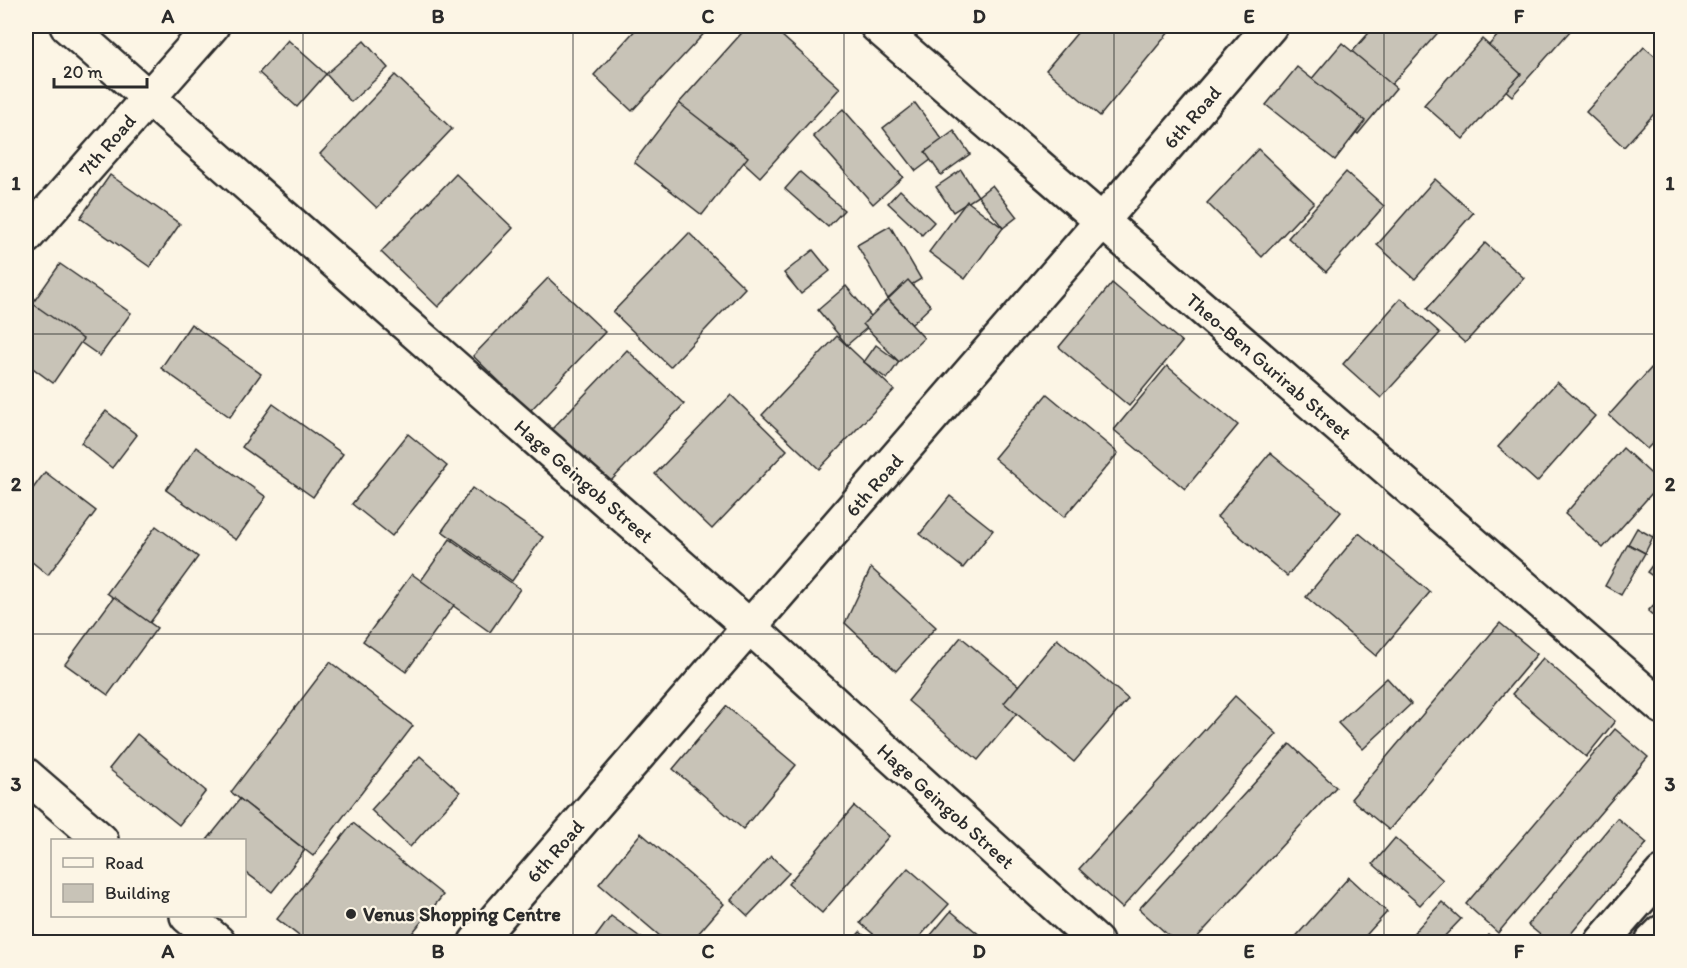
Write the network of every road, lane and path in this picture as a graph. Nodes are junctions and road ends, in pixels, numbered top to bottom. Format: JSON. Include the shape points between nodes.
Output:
{"nodes":[{"id":1,"x":67,"y":26,"type":"edge"},
{"id":2,"x":212,"y":26,"type":"edge"},
{"id":3,"x":877,"y":26,"type":"edge"},
{"id":4,"x":1270,"y":26,"type":"edge"},
{"id":5,"x":149,"y":97,"type":"junction"},
{"id":6,"x":1102,"y":221,"type":"junction"},
{"id":7,"x":26,"y":237,"type":"edge"},
{"id":8,"x":750,"y":627,"type":"junction"},
{"id":9,"x":1662,"y":707,"type":"edge"},
{"id":10,"x":26,"y":775,"type":"edge"},
{"id":11,"x":100,"y":839,"type":"edge"},
{"id":12,"x":1662,"y":873,"type":"edge"},
{"id":13,"x":189,"y":917,"type":"edge"},
{"id":14,"x":1662,"y":932,"type":"edge"},
{"id":15,"x":218,"y":942,"type":"edge"},
{"id":16,"x":476,"y":942,"type":"edge"},
{"id":17,"x":1096,"y":942,"type":"edge"},
{"id":18,"x":1602,"y":942,"type":"edge"},
{"id":19,"x":1652,"y":942,"type":"edge"}],
"edges":[{"from":1,"to":5,"type":"street","name":"Hage Geingob Street"},
{"from":2,"to":5,"type":"street","name":"7th Road"},
{"from":3,"to":6,"type":"street","name":"Theo-Ben Gurirab Street"},
{"from":4,"to":6,"type":"street","name":"6th Road"},
{"from":5,"to":7,"type":"street","name":"7th Road"},
{"from":5,"to":8,"type":"street","name":"Hage Geingob Street"},
{"from":6,"to":8,"type":"street","name":"6th Road"},
{"from":6,"to":9,"type":"street","name":"Theo-Ben Gurirab Street"},
{"from":8,"to":16,"type":"street","name":"6th Road"},
{"from":8,"to":17,"type":"street","name":"Hage Geingob Street"},
{"from":10,"to":11,"type":"street"},
{"from":12,"to":18,"type":"street"},
{"from":13,"to":15,"type":"street"},
{"from":14,"to":19,"type":"street"}]}
